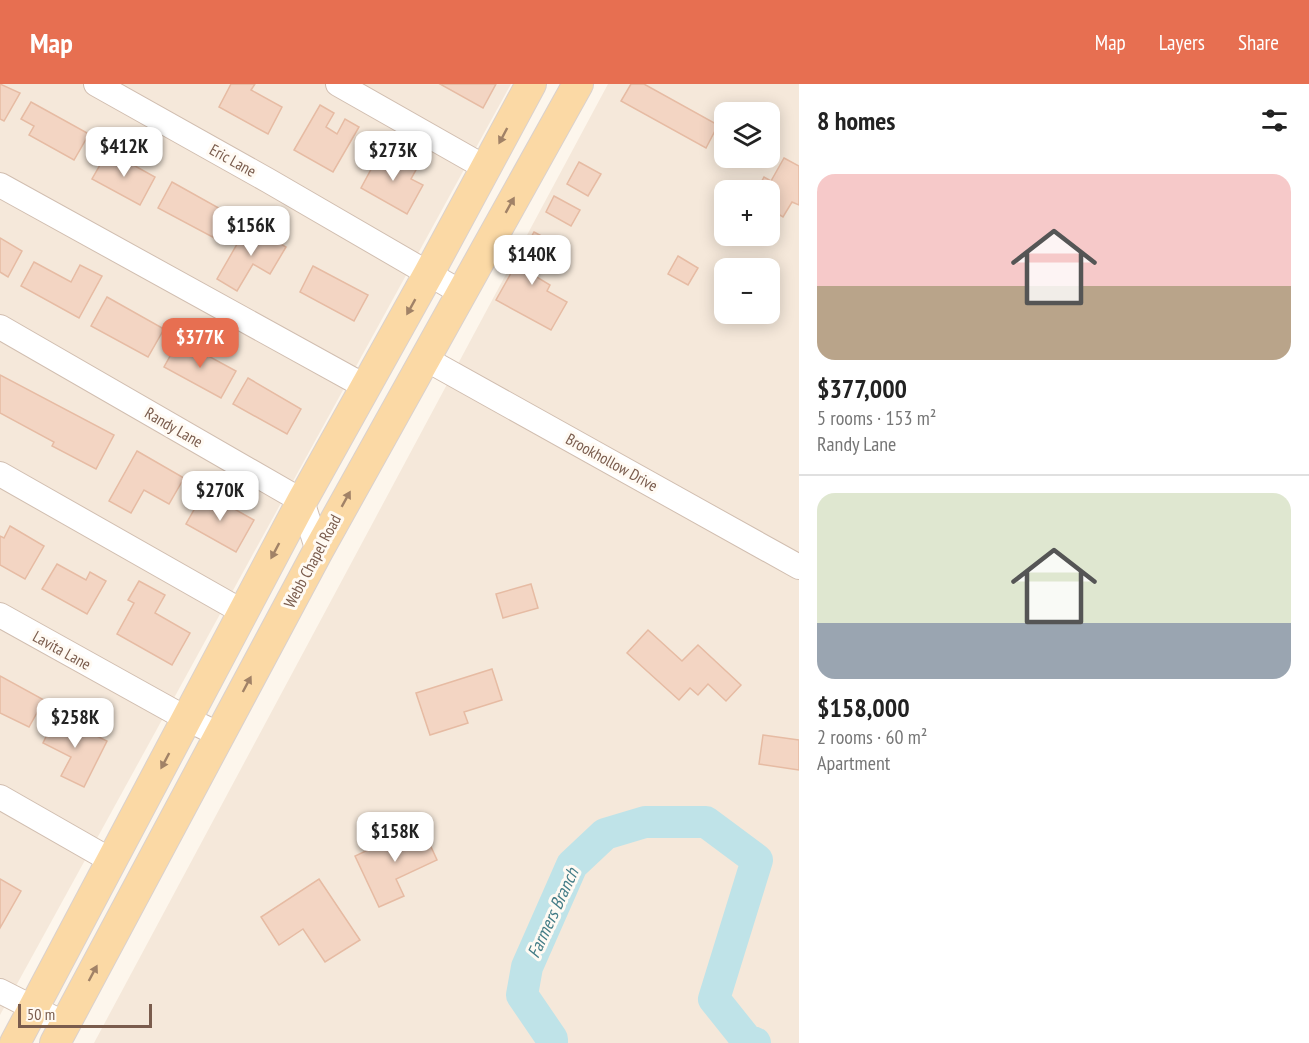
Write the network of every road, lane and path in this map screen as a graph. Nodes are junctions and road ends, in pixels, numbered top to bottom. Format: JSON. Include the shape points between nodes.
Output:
{"nodes":[{"id":1,"x":96,"y":84,"type":"edge"},
{"id":2,"x":338,"y":84,"type":"edge"},
{"id":3,"x":531,"y":84,"type":"edge"},
{"id":4,"x":578,"y":84,"type":"edge"},
{"id":5,"x":486,"y":168,"type":"junction"},
{"id":6,"x":0,"y":185,"type":"edge"},
{"id":7,"x":429,"y":273,"type":"junction"},
{"id":8,"x":462,"y":293,"type":"junction"},
{"id":9,"x":0,"y":327,"type":"edge"},
{"id":10,"x":424,"y":358,"type":"junction"},
{"id":11,"x":366,"y":387,"type":"junction"},
{"id":12,"x":0,"y":474,"type":"edge"},
{"id":13,"x":302,"y":501,"type":"junction"},
{"id":14,"x":318,"y":550,"type":"junction"},
{"id":15,"x":799,"y":567,"type":"edge"},
{"id":16,"x":243,"y":612,"type":"junction"},
{"id":17,"x":0,"y":615,"type":"edge"},
{"id":18,"x":187,"y":719,"type":"junction"},
{"id":19,"x":220,"y":735,"type":"junction"},
{"id":20,"x":0,"y":797,"type":"edge"},
{"id":21,"x":112,"y":861,"type":"junction"},
{"id":22,"x":0,"y":991,"type":"edge"},
{"id":23,"x":34,"y":1009,"type":"junction"},
{"id":24,"x":60,"y":1034,"type":"edge"},
{"id":25,"x":15,"y":1043,"type":"edge"}],
"edges":[{"from":1,"to":7,"type":"street","name":"Eric Lane"},
{"from":2,"to":5,"type":"street"},
{"from":3,"to":5,"type":"main road","one_way":true},
{"from":8,"to":4,"type":"main road","name":"Webb Chapel Road","one_way":true},
{"from":5,"to":7,"type":"main road"},
{"from":6,"to":11,"type":"street"},
{"from":7,"to":8,"type":"street","name":"Eric Lane"},
{"from":7,"to":11,"type":"main road","one_way":true},
{"from":8,"to":10,"type":"main road","name":"Webb Chapel Road"},
{"from":9,"to":13,"type":"street","name":"Randy Lane"},
{"from":14,"to":10,"type":"main road","name":"Webb Chapel Road","one_way":true},
{"from":10,"to":15,"type":"street","name":"Brookhollow Drive"},
{"from":11,"to":13,"type":"main road"},
{"from":12,"to":16,"type":"street"},
{"from":13,"to":14,"type":"street"},
{"from":13,"to":16,"type":"main road","one_way":true},
{"from":19,"to":14,"type":"main road","name":"Webb Chapel Road","one_way":true},
{"from":16,"to":18,"type":"main road"},
{"from":17,"to":18,"type":"street","name":"Lavita Lane"},
{"from":18,"to":19,"type":"street","name":"Lavita Lane"},
{"from":18,"to":21,"type":"main road","one_way":true},
{"from":24,"to":19,"type":"main road","name":"Webb Chapel Road","one_way":true},
{"from":20,"to":21,"type":"street"},
{"from":21,"to":23,"type":"main road"},
{"from":22,"to":23,"type":"street"},
{"from":23,"to":24,"type":"street"},
{"from":23,"to":25,"type":"main road"}]}
